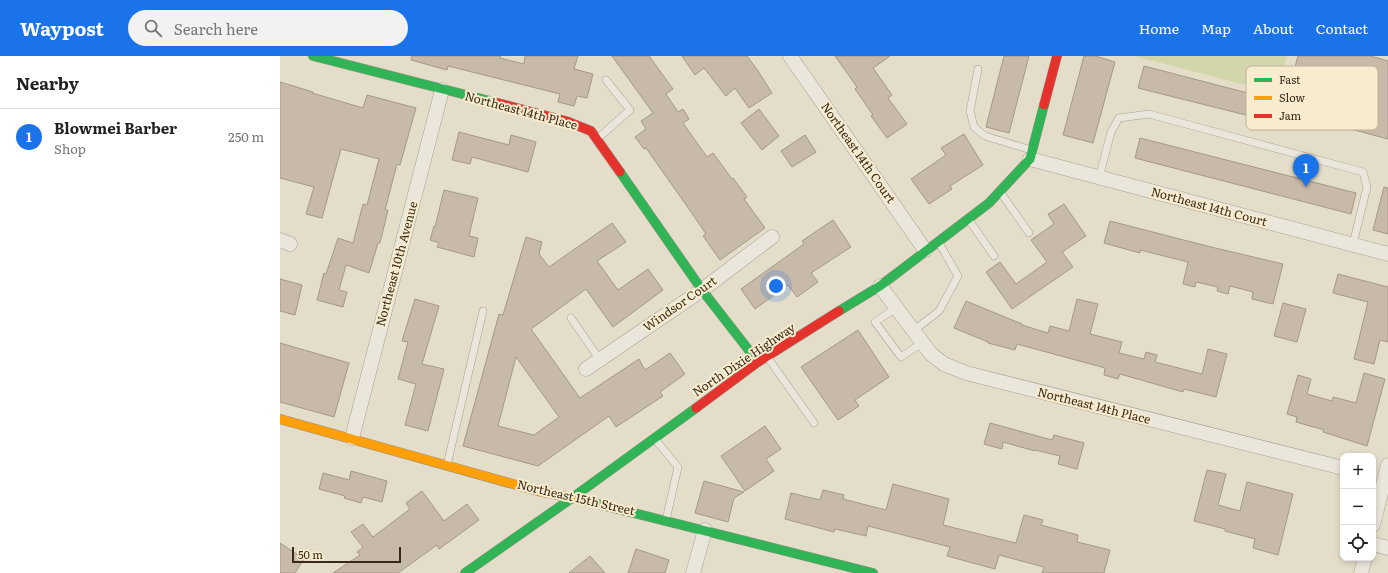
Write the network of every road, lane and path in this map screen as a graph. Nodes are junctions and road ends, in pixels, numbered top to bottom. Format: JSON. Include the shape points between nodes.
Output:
{"nodes":[{"id":1,"x":313,"y":56,"type":"edge"},
{"id":2,"x":790,"y":56,"type":"edge"},
{"id":3,"x":1057,"y":56,"type":"edge"},
{"id":4,"x":978,"y":70,"type":"dead end"},
{"id":5,"x":606,"y":80,"type":"dead end"},
{"id":6,"x":442,"y":90,"type":"junction"},
{"id":7,"x":597,"y":139,"type":"junction"},
{"id":8,"x":1032,"y":155,"type":"junction"},
{"id":9,"x":1099,"y":178,"type":"junction"},
{"id":10,"x":1000,"y":192,"type":"junction"},
{"id":11,"x":968,"y":219,"type":"junction"},
{"id":12,"x":1029,"y":233,"type":"dead end"},
{"id":13,"x":772,"y":237,"type":"dead end"},
{"id":14,"x":938,"y":241,"type":"junction"},
{"id":15,"x":1353,"y":244,"type":"junction"},
{"id":16,"x":925,"y":250,"type":"junction"},
{"id":17,"x":1388,"y":254,"type":"edge"},
{"id":18,"x":994,"y":256,"type":"dead end"},
{"id":19,"x":880,"y":286,"type":"junction"},
{"id":20,"x":702,"y":290,"type":"junction"},
{"id":21,"x":896,"y":308,"type":"junction"},
{"id":22,"x":483,"y":312,"type":"dead end"},
{"id":23,"x":571,"y":318,"type":"dead end"},
{"id":24,"x":913,"y":331,"type":"junction"},
{"id":25,"x":922,"y":343,"type":"junction"},
{"id":26,"x":766,"y":357,"type":"junction"},
{"id":27,"x":600,"y":360,"type":"junction"},
{"id":28,"x":758,"y":362,"type":"junction"},
{"id":29,"x":586,"y":369,"type":"dead end"},
{"id":30,"x":280,"y":419,"type":"edge"},
{"id":31,"x":814,"y":423,"type":"dead end"},
{"id":32,"x":352,"y":438,"type":"junction"},
{"id":33,"x":654,"y":438,"type":"junction"},
{"id":34,"x":447,"y":465,"type":"junction"},
{"id":35,"x":1340,"y":467,"type":"edge"},
{"id":36,"x":1382,"y":473,"type":"edge"},
{"id":37,"x":572,"y":498,"type":"junction"},
{"id":38,"x":1376,"y":508,"type":"edge"},
{"id":39,"x":666,"y":520,"type":"junction"},
{"id":40,"x":705,"y":530,"type":"junction"},
{"id":41,"x":1376,"y":545,"type":"edge"},
{"id":42,"x":1388,"y":548,"type":"edge"},
{"id":43,"x":1364,"y":561,"type":"edge"},
{"id":44,"x":466,"y":573,"type":"edge"},
{"id":45,"x":693,"y":573,"type":"edge"},
{"id":46,"x":873,"y":573,"type":"edge"},
{"id":47,"x":1361,"y":573,"type":"edge"}],
"edges":[{"from":1,"to":6,"type":"street","name":"Northeast 14th Place"},
{"from":2,"to":16,"type":"street","name":"Northeast 14th Court"},
{"from":3,"to":8,"type":"street"},
{"from":4,"to":8,"type":"lane","via":[[970,111],[974,127],[985,136]]},
{"from":5,"to":7,"type":"lane","via":[[630,110]]},
{"from":6,"to":7,"type":"street","name":"Northeast 14th Place","via":[[566,121],[591,130]]},
{"from":6,"to":32,"type":"street","name":"Northeast 10th Avenue"},
{"from":7,"to":20,"type":"street","name":"Northeast 14th Place"},
{"from":8,"to":9,"type":"street","name":"Northeast 14th Court"},
{"from":8,"to":10,"type":"street","name":"North Dixie Highway"},
{"from":9,"to":15,"type":"street","name":"Northeast 14th Court"},
{"from":9,"to":15,"type":"lane","via":[[1111,132],[1119,118],[1150,114],[1363,172],[1367,187]]},
{"from":10,"to":11,"type":"street","name":"North Dixie Highway"},
{"from":10,"to":12,"type":"lane"},
{"from":11,"to":14,"type":"street","name":"North Dixie Highway"},
{"from":11,"to":18,"type":"lane"},
{"from":13,"to":20,"type":"street","name":"Windsor Court"},
{"from":14,"to":16,"type":"street","name":"North Dixie Highway"},
{"from":14,"to":24,"type":"lane","via":[[958,276],[939,311]]},
{"from":15,"to":17,"type":"street","name":"Northeast 14th Court"},
{"from":16,"to":19,"type":"street","name":"North Dixie Highway"},
{"from":19,"to":21,"type":"street","name":"Northeast 14th Place"},
{"from":19,"to":26,"type":"street","name":"North Dixie Highway"},
{"from":20,"to":27,"type":"street","name":"Windsor Court"},
{"from":20,"to":28,"type":"street","name":"Northeast 14th Place"},
{"from":21,"to":24,"type":"street","name":"Northeast 14th Place"},
{"from":21,"to":25,"type":"lane","via":[[875,322],[901,356]]},
{"from":22,"to":34,"type":"lane"},
{"from":23,"to":27,"type":"lane"},
{"from":24,"to":25,"type":"street","name":"Northeast 14th Place"},
{"from":25,"to":35,"type":"street","name":"Northeast 14th Place","via":[[944,364],[966,373]]},
{"from":26,"to":28,"type":"street","name":"North Dixie Highway"},
{"from":26,"to":31,"type":"lane"},
{"from":27,"to":29,"type":"street","name":"Windsor Court"},
{"from":28,"to":33,"type":"street","name":"North Dixie Highway"},
{"from":30,"to":32,"type":"street","name":"Northeast 15th Street"},
{"from":32,"to":34,"type":"street","name":"Northeast 15th Street"},
{"from":33,"to":37,"type":"street","name":"North Dixie Highway"},
{"from":33,"to":39,"type":"lane","via":[[678,467]]},
{"from":34,"to":37,"type":"street","name":"Northeast 15th Street"},
{"from":36,"to":38,"type":"street"},
{"from":37,"to":39,"type":"street","name":"Northeast 15th Street"},
{"from":37,"to":44,"type":"street","name":"North Dixie Highway"},
{"from":39,"to":40,"type":"street","name":"Northeast 15th Street"},
{"from":40,"to":45,"type":"street"},
{"from":40,"to":46,"type":"street","name":"Northeast 15th Street"},
{"from":41,"to":42,"type":"street"},
{"from":43,"to":47,"type":"street"}]}
